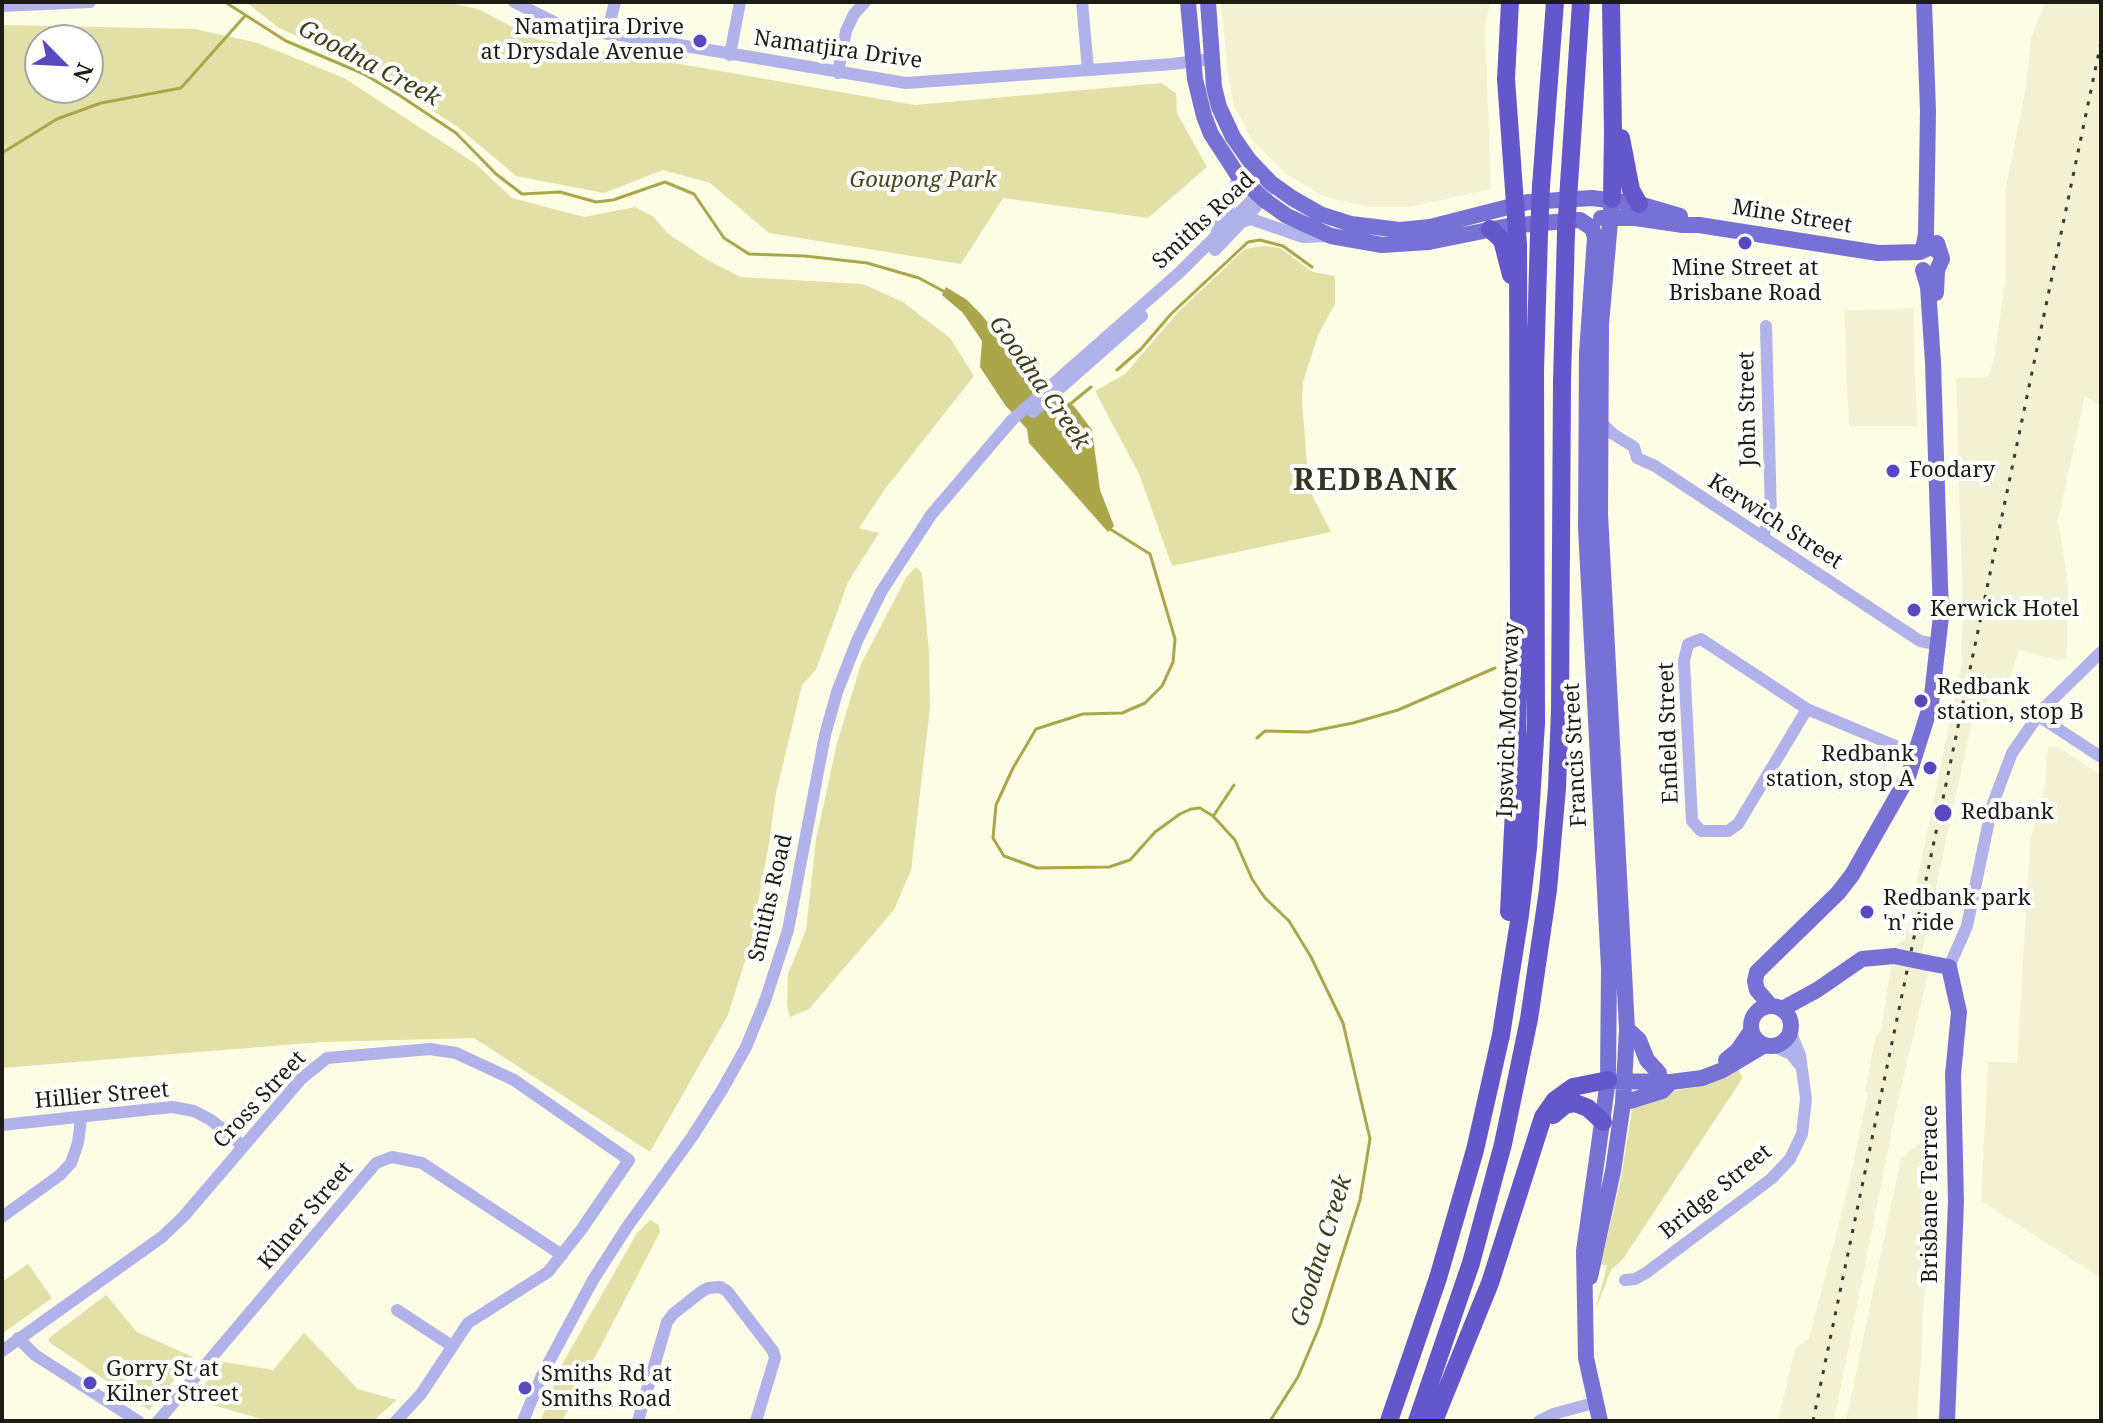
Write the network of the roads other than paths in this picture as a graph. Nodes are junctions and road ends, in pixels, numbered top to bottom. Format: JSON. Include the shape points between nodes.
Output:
{"nodes":[{"id":1,"x":90,"y":2,"type":"edge"},
{"id":2,"x":514,"y":2,"type":"edge"},
{"id":3,"x":615,"y":2,"type":"edge"},
{"id":4,"x":740,"y":2,"type":"edge"},
{"id":5,"x":865,"y":2,"type":"edge"},
{"id":6,"x":1082,"y":2,"type":"edge"},
{"id":7,"x":1188,"y":2,"type":"edge"},
{"id":8,"x":1208,"y":2,"type":"edge"},
{"id":9,"x":1510,"y":2,"type":"edge"},
{"id":10,"x":1555,"y":2,"type":"edge"},
{"id":11,"x":1581,"y":2,"type":"edge"},
{"id":12,"x":1611,"y":2,"type":"edge"},
{"id":13,"x":1924,"y":2,"type":"edge"},
{"id":14,"x":2,"y":6,"type":"edge"},
{"id":15,"x":607,"y":34,"type":"junction"},
{"id":16,"x":730,"y":55,"type":"junction"},
{"id":17,"x":1211,"y":59,"type":"junction"},
{"id":18,"x":1193,"y":62,"type":"junction"},
{"id":19,"x":1088,"y":70,"type":"junction"},
{"id":20,"x":838,"y":73,"type":"junction"},
{"id":21,"x":1613,"y":132,"type":"junction"},
{"id":22,"x":1237,"y":174,"type":"junction"},
{"id":23,"x":1271,"y":183,"type":"junction"},
{"id":24,"x":1260,"y":196,"type":"junction"},
{"id":25,"x":1639,"y":204,"type":"junction"},
{"id":26,"x":1514,"y":205,"type":"junction"},
{"id":27,"x":1611,"y":209,"type":"junction"},
{"id":28,"x":1242,"y":222,"type":"junction"},
{"id":29,"x":1516,"y":225,"type":"junction"},
{"id":30,"x":1699,"y":225,"type":"junction"},
{"id":31,"x":1573,"y":226,"type":"junction"},
{"id":32,"x":1490,"y":229,"type":"junction"},
{"id":33,"x":1331,"y":236,"type":"junction"},
{"id":34,"x":1213,"y":241,"type":"junction"},
{"id":35,"x":1927,"y":260,"type":"junction"},
{"id":36,"x":1518,"y":292,"type":"junction"},
{"id":37,"x":1766,"y":326,"type":"dead end"},
{"id":38,"x":1058,"y":384,"type":"junction"},
{"id":39,"x":1599,"y":420,"type":"junction"},
{"id":40,"x":1762,"y":537,"type":"junction"},
{"id":41,"x":1940,"y":645,"type":"junction"},
{"id":42,"x":2101,"y":652,"type":"edge"},
{"id":43,"x":1807,"y":709,"type":"junction"},
{"id":44,"x":2037,"y":715,"type":"junction"},
{"id":45,"x":1917,"y":755,"type":"junction"},
{"id":46,"x":2101,"y":757,"type":"edge"},
{"id":47,"x":1794,"y":935,"type":"junction"},
{"id":48,"x":1516,"y":941,"type":"junction"},
{"id":49,"x":1949,"y":967,"type":"junction"},
{"id":50,"x":1783,"y":1017,"type":"junction"},
{"id":51,"x":1752,"y":1023,"type":"junction"},
{"id":52,"x":1627,"y":1029,"type":"junction"},
{"id":53,"x":1769,"y":1045,"type":"junction"},
{"id":54,"x":1801,"y":1066,"type":"junction"},
{"id":55,"x":1620,"y":1078,"type":"junction"},
{"id":56,"x":1665,"y":1078,"type":"junction"},
{"id":57,"x":1623,"y":1103,"type":"junction"},
{"id":58,"x":81,"y":1118,"type":"junction"},
{"id":59,"x":1603,"y":1122,"type":"junction"},
{"id":60,"x":2,"y":1125,"type":"edge"},
{"id":61,"x":243,"y":1146,"type":"junction"},
{"id":62,"x":1531,"y":1160,"type":"junction"},
{"id":63,"x":2,"y":1217,"type":"edge"},
{"id":64,"x":562,"y":1255,"type":"junction"},
{"id":65,"x":1625,"y":1280,"type":"dead end"},
{"id":66,"x":1586,"y":1295,"type":"junction"},
{"id":67,"x":397,"y":1310,"type":"dead end"},
{"id":68,"x":18,"y":1338,"type":"junction"},
{"id":69,"x":452,"y":1346,"type":"junction"},
{"id":70,"x":557,"y":1348,"type":"junction"},
{"id":71,"x":2,"y":1351,"type":"edge"},
{"id":72,"x":1594,"y":1403,"type":"junction"},
{"id":73,"x":138,"y":1421,"type":"edge"},
{"id":74,"x":158,"y":1421,"type":"edge"},
{"id":75,"x":396,"y":1421,"type":"edge"},
{"id":76,"x":523,"y":1421,"type":"edge"},
{"id":77,"x":531,"y":1421,"type":"edge"},
{"id":78,"x":638,"y":1421,"type":"edge"},
{"id":79,"x":756,"y":1421,"type":"edge"},
{"id":80,"x":1389,"y":1421,"type":"edge"},
{"id":81,"x":1417,"y":1421,"type":"edge"},
{"id":82,"x":1434,"y":1421,"type":"edge"},
{"id":83,"x":1539,"y":1421,"type":"edge"},
{"id":84,"x":1600,"y":1421,"type":"edge"},
{"id":85,"x":1947,"y":1421,"type":"edge"}],
"edges":[{"from":1,"to":14,"type":"street"},
{"from":2,"to":15,"type":"street","name":"Namatjira Drive","via":[[551,22]]},
{"from":3,"to":15,"type":"street"},
{"from":4,"to":16,"type":"street"},
{"from":5,"to":20,"type":"street","via":[[846,31]]},
{"from":6,"to":19,"type":"street"},
{"from":7,"to":18,"type":"main road","name":"Mine Street"},
{"from":8,"to":17,"type":"main road","name":"Mine Street"},
{"from":9,"to":26,"type":"highway","via":[[1507,112]]},
{"from":10,"to":48,"type":"highway","name":"Ipswich Motorway","bridge":true,"via":[[1539,234],[1536,724]]},
{"from":11,"to":31,"type":"highway","bridge":true,"via":[[1569,184]]},
{"from":12,"to":21,"type":"highway"},
{"from":13,"to":35,"type":"main road"},
{"from":15,"to":16,"type":"street","name":"Namatjira Drive"},
{"from":16,"to":20,"type":"street","name":"Namatjira Drive"},
{"from":17,"to":18,"type":"street","name":"Namatjira Drive"},
{"from":17,"to":23,"type":"main road","name":"Mine Street","via":[[1225,122],[1241,150]]},
{"from":18,"to":19,"type":"street","name":"Namatjira Drive"},
{"from":18,"to":22,"type":"main road","name":"Mine Street","via":[[1211,134]]},
{"from":19,"to":20,"type":"street","name":"Namatjira Drive","via":[[921,83]]},
{"from":21,"to":25,"type":"highway","via":[[1621,136],[1631,190]]},
{"from":21,"to":27,"type":"highway"},
{"from":22,"to":24,"type":"main road","name":"Mine Street"},
{"from":22,"to":34,"type":"street","via":[[1235,193]]},
{"from":23,"to":24,"type":"street","name":"Smiths Road"},
{"from":23,"to":26,"type":"main road","name":"Mine Street","via":[[1320,214],[1383,229],[1430,227]]},
{"from":24,"to":28,"type":"street","name":"Smiths Road"},
{"from":24,"to":33,"type":"main road","name":"Mine Street","via":[[1287,216]]},
{"from":24,"to":34,"type":"street","name":"Smiths Road"},
{"from":25,"to":27,"type":"main road","name":"Mine Street"},
{"from":25,"to":30,"type":"main road","name":"Mine Street"},
{"from":26,"to":27,"type":"main road","name":"Mine Street","via":[[1565,198]]},
{"from":26,"to":29,"type":"highway"},
{"from":27,"to":30,"type":"main road","name":"Mine Street","via":[[1635,218]]},
{"from":27,"to":31,"type":"main road","name":"Mine Street"},
{"from":27,"to":39,"type":"main road","name":"Francis Street"},
{"from":28,"to":33,"type":"street","via":[[1251,219],[1303,237]]},
{"from":28,"to":38,"type":"street","name":"Smiths Road","via":[[1192,272]]},
{"from":29,"to":31,"type":"main road","name":"Mine Street"},
{"from":29,"to":32,"type":"main road","name":"Mine Street"},
{"from":29,"to":36,"type":"highway"},
{"from":30,"to":35,"type":"main road","name":"Mine Street"},
{"from":31,"to":55,"type":"main road","name":"Francis Street","via":[[1592,228],[1595,237],[1587,353],[1586,528],[1609,968]]},
{"from":31,"to":81,"type":"highway","via":[[1561,460],[1561,697],[1546,903],[1503,1144],[1466,1278]]},
{"from":32,"to":33,"type":"main road","name":"Mine Street","via":[[1411,245]]},
{"from":32,"to":36,"type":"highway","via":[[1502,240]]},
{"from":34,"to":38,"type":"street","name":"Smiths Road"},
{"from":35,"to":41,"type":"main road"},
{"from":36,"to":48,"type":"highway","via":[[1518,699],[1508,917]]},
{"from":37,"to":40,"type":"street","name":"John Street","via":[[1771,517]]},
{"from":38,"to":70,"type":"street","name":"Smiths Road","via":[[954,486],[881,592],[837,692],[788,930],[746,1047],[700,1125],[593,1280]]},
{"from":39,"to":40,"type":"street","name":"Kerwich Street","via":[[1634,447],[1637,458]]},
{"from":39,"to":52,"type":"main road","name":"Francis Street"},
{"from":40,"to":41,"type":"street","name":"Kerwich Street","via":[[1920,641]]},
{"from":41,"to":45,"type":"main road"},
{"from":42,"to":44,"type":"street"},
{"from":43,"to":43,"type":"street","name":"Enfield Street","via":[[1701,639],[1688,644],[1684,661],[1692,821],[1701,831],[1728,831],[1738,824]]},
{"from":43,"to":45,"type":"street"},
{"from":44,"to":46,"type":"street"},
{"from":44,"to":49,"type":"street","via":[[1997,788],[1971,911]]},
{"from":45,"to":47,"type":"main road","via":[[1852,875]]},
{"from":47,"to":50,"type":"main road","via":[[1756,976],[1759,995]]},
{"from":47,"to":51,"type":"main road","via":[[1757,957],[1748,970],[1745,985]]},
{"from":48,"to":80,"type":"highway","name":"Ipswich Motorway","via":[[1475,1150]]},
{"from":49,"to":50,"type":"main road","bridge":true,"via":[[1894,956],[1862,959]]},
{"from":49,"to":85,"type":"main road","name":"Brisbane Terrace","via":[[1959,1012],[1953,1075],[1956,1202]]},
{"from":50,"to":51,"type":"main road","via":[[1764,1007]]},
{"from":50,"to":53,"type":"main road","via":[[1784,1041]]},
{"from":50,"to":54,"type":"street","name":"Bridge Street"},
{"from":51,"to":53,"type":"main road","via":[[1754,1037]]},
{"from":51,"to":56,"type":"main road","via":[[1737,1051],[1720,1063]]},
{"from":52,"to":55,"type":"main road","name":"Francis Street"},
{"from":52,"to":56,"type":"main road"},
{"from":53,"to":54,"type":"street","via":[[1791,1054]]},
{"from":53,"to":56,"type":"main road","via":[[1711,1075]]},
{"from":54,"to":65,"type":"street","name":"Bridge Street","via":[[1804,1126],[1785,1166],[1646,1273]]},
{"from":55,"to":56,"type":"main road"},
{"from":55,"to":57,"type":"main road","name":"Francis Street"},
{"from":55,"to":59,"type":"main road","name":"Francis Street"},
{"from":55,"to":62,"type":"highway","via":[[1580,1084],[1555,1100],[1540,1124]]},
{"from":56,"to":57,"type":"main road","via":[[1662,1091]]},
{"from":57,"to":66,"type":"main road","name":"Francis Street"},
{"from":58,"to":60,"type":"street","name":"Hillier Street"},
{"from":58,"to":61,"type":"street","name":"Hillier Street","via":[[172,1107],[211,1120]]},
{"from":58,"to":63,"type":"street","via":[[71,1163]]},
{"from":59,"to":62,"type":"highway","via":[[1584,1105],[1565,1105],[1549,1120]]},
{"from":59,"to":66,"type":"main road","name":"Francis Street","via":[[1585,1231]]},
{"from":61,"to":64,"type":"street","name":"Cross Street","via":[[301,1079],[327,1058],[430,1049],[456,1053],[514,1080],[629,1160]]},
{"from":61,"to":68,"type":"street","name":"Cross Street","via":[[162,1237]]},
{"from":62,"to":82,"type":"highway","via":[[1490,1283]]},
{"from":64,"to":69,"type":"street","via":[[548,1272],[468,1323]]},
{"from":64,"to":74,"type":"street","name":"Kilner Street","via":[[422,1163],[392,1157],[376,1163]]},
{"from":66,"to":72,"type":"main road","name":"Francis Street","via":[[1585,1343]]},
{"from":67,"to":69,"type":"street"},
{"from":68,"to":71,"type":"street","name":"Cross Street"},
{"from":68,"to":73,"type":"street","via":[[35,1355]]},
{"from":69,"to":75,"type":"street"},
{"from":70,"to":76,"type":"street","name":"Smiths Road"},
{"from":70,"to":77,"type":"street","name":"Smiths Road"},
{"from":72,"to":83,"type":"street"},
{"from":72,"to":84,"type":"main road","name":"Francis Street"},
{"from":78,"to":79,"type":"street","via":[[667,1322],[701,1292],[720,1287],[775,1358]]}]}
